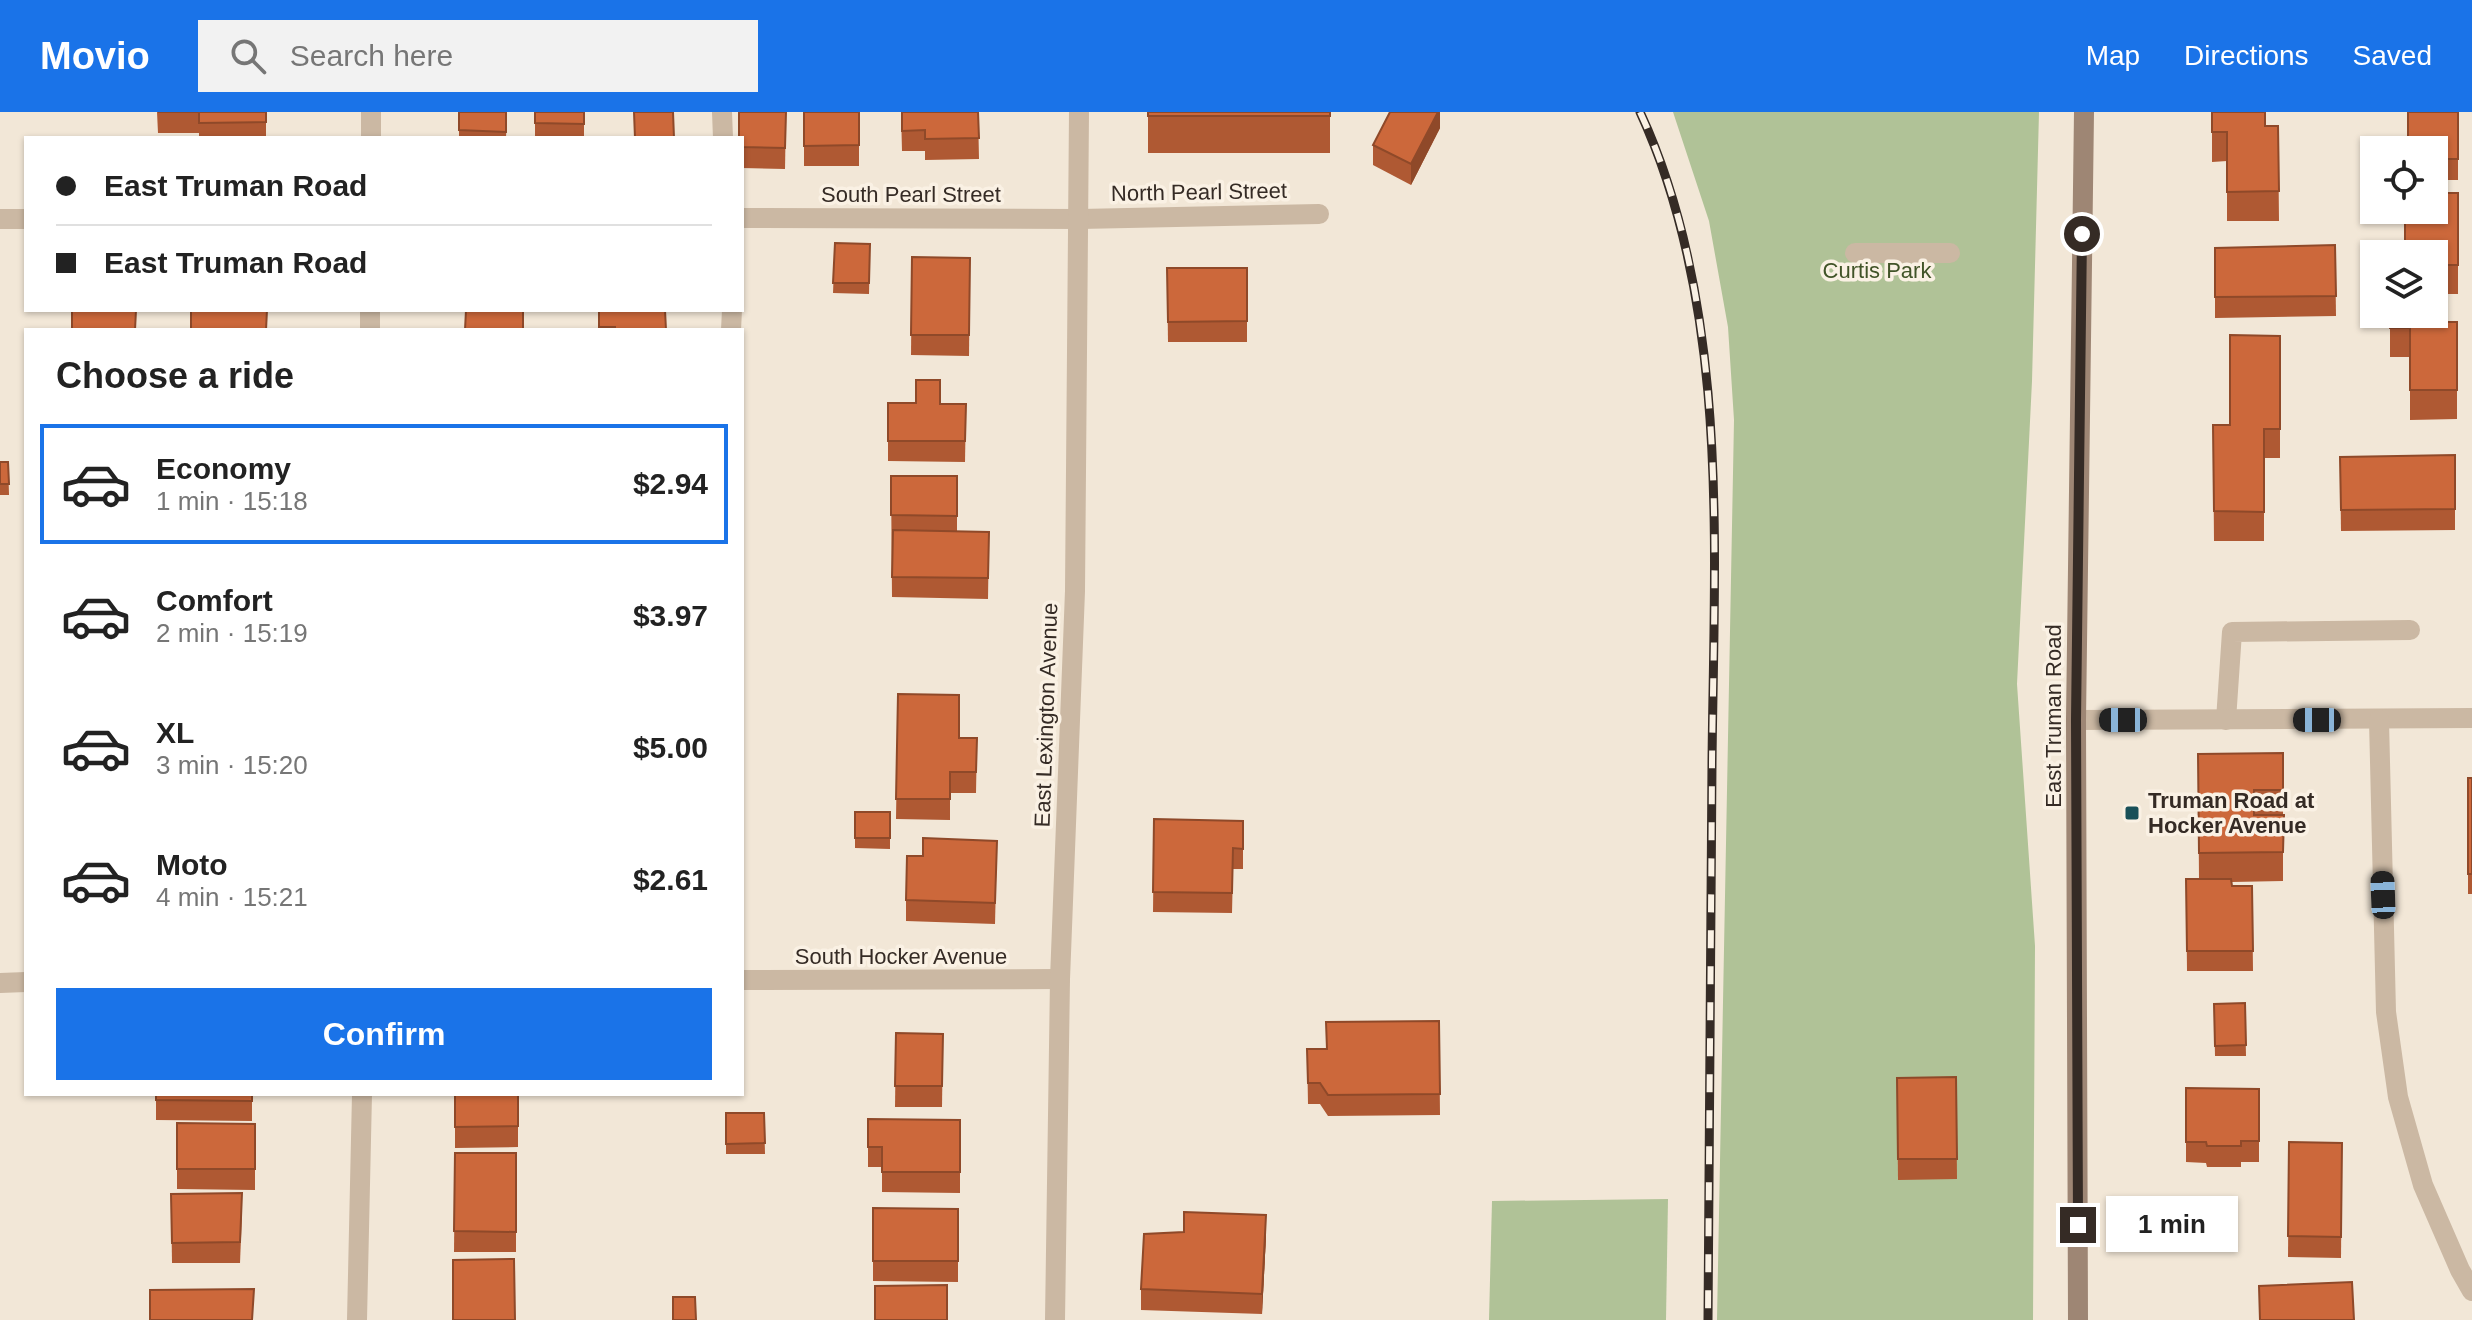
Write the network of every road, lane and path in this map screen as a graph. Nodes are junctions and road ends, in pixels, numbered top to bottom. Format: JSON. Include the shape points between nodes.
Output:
{"nodes":[{"id":1,"x":371,"y":112,"type":"edge"},
{"id":2,"x":722,"y":112,"type":"edge"},
{"id":3,"x":1079,"y":112,"type":"edge"},
{"id":4,"x":2084,"y":112,"type":"edge"},
{"id":5,"x":371,"y":136,"type":"edge"},
{"id":6,"x":723,"y":136,"type":"edge"},
{"id":7,"x":1319,"y":214,"type":"dead end"},
{"id":8,"x":744,"y":218,"type":"edge"},
{"id":9,"x":0,"y":219,"type":"edge"},
{"id":10,"x":24,"y":219,"type":"edge"},
{"id":11,"x":1080,"y":219,"type":"junction"},
{"id":12,"x":1855,"y":253,"type":"dead end"},
{"id":13,"x":1950,"y":253,"type":"dead end"},
{"id":14,"x":2410,"y":630,"type":"dead end"},
{"id":15,"x":2472,"y":718,"type":"edge"},
{"id":16,"x":2076,"y":720,"type":"junction"},
{"id":17,"x":2226,"y":720,"type":"junction"},
{"id":18,"x":2379,"y":720,"type":"junction"},
{"id":19,"x":1060,"y":979,"type":"junction"},
{"id":20,"x":744,"y":980,"type":"edge"},
{"id":21,"x":24,"y":982,"type":"edge"},
{"id":22,"x":0,"y":983,"type":"edge"},
{"id":23,"x":362,"y":1096,"type":"edge"},
{"id":24,"x":2466,"y":1267,"type":"edge"},
{"id":25,"x":2472,"y":1291,"type":"edge"},
{"id":26,"x":357,"y":1320,"type":"edge"},
{"id":27,"x":1055,"y":1320,"type":"edge"},
{"id":28,"x":2078,"y":1320,"type":"edge"}],
"edges":[{"from":1,"to":5,"type":"street"},
{"from":2,"to":6,"type":"street"},
{"from":3,"to":11,"type":"street","name":"East Lexington Avenue"},
{"from":4,"to":16,"type":"main road","name":"East Truman Road"},
{"from":7,"to":11,"type":"street","name":"North Pearl Street"},
{"from":8,"to":11,"type":"street","name":"South Pearl Street"},
{"from":9,"to":10,"type":"street"},
{"from":11,"to":19,"type":"street","name":"East Lexington Avenue","via":[[1075,591]]},
{"from":12,"to":13,"type":"street"},
{"from":14,"to":17,"type":"street","via":[[2232,632]]},
{"from":15,"to":18,"type":"street"},
{"from":16,"to":17,"type":"street"},
{"from":16,"to":28,"type":"main road","name":"East Truman Road"},
{"from":17,"to":18,"type":"street"},
{"from":18,"to":24,"type":"street","via":[[2386,1012],[2398,1097],[2423,1185]]},
{"from":19,"to":20,"type":"street","name":"South Hocker Avenue"},
{"from":19,"to":27,"type":"street","name":"East Lexington Avenue"},
{"from":21,"to":22,"type":"street"},
{"from":23,"to":26,"type":"street"},
{"from":24,"to":25,"type":"street"}]}
